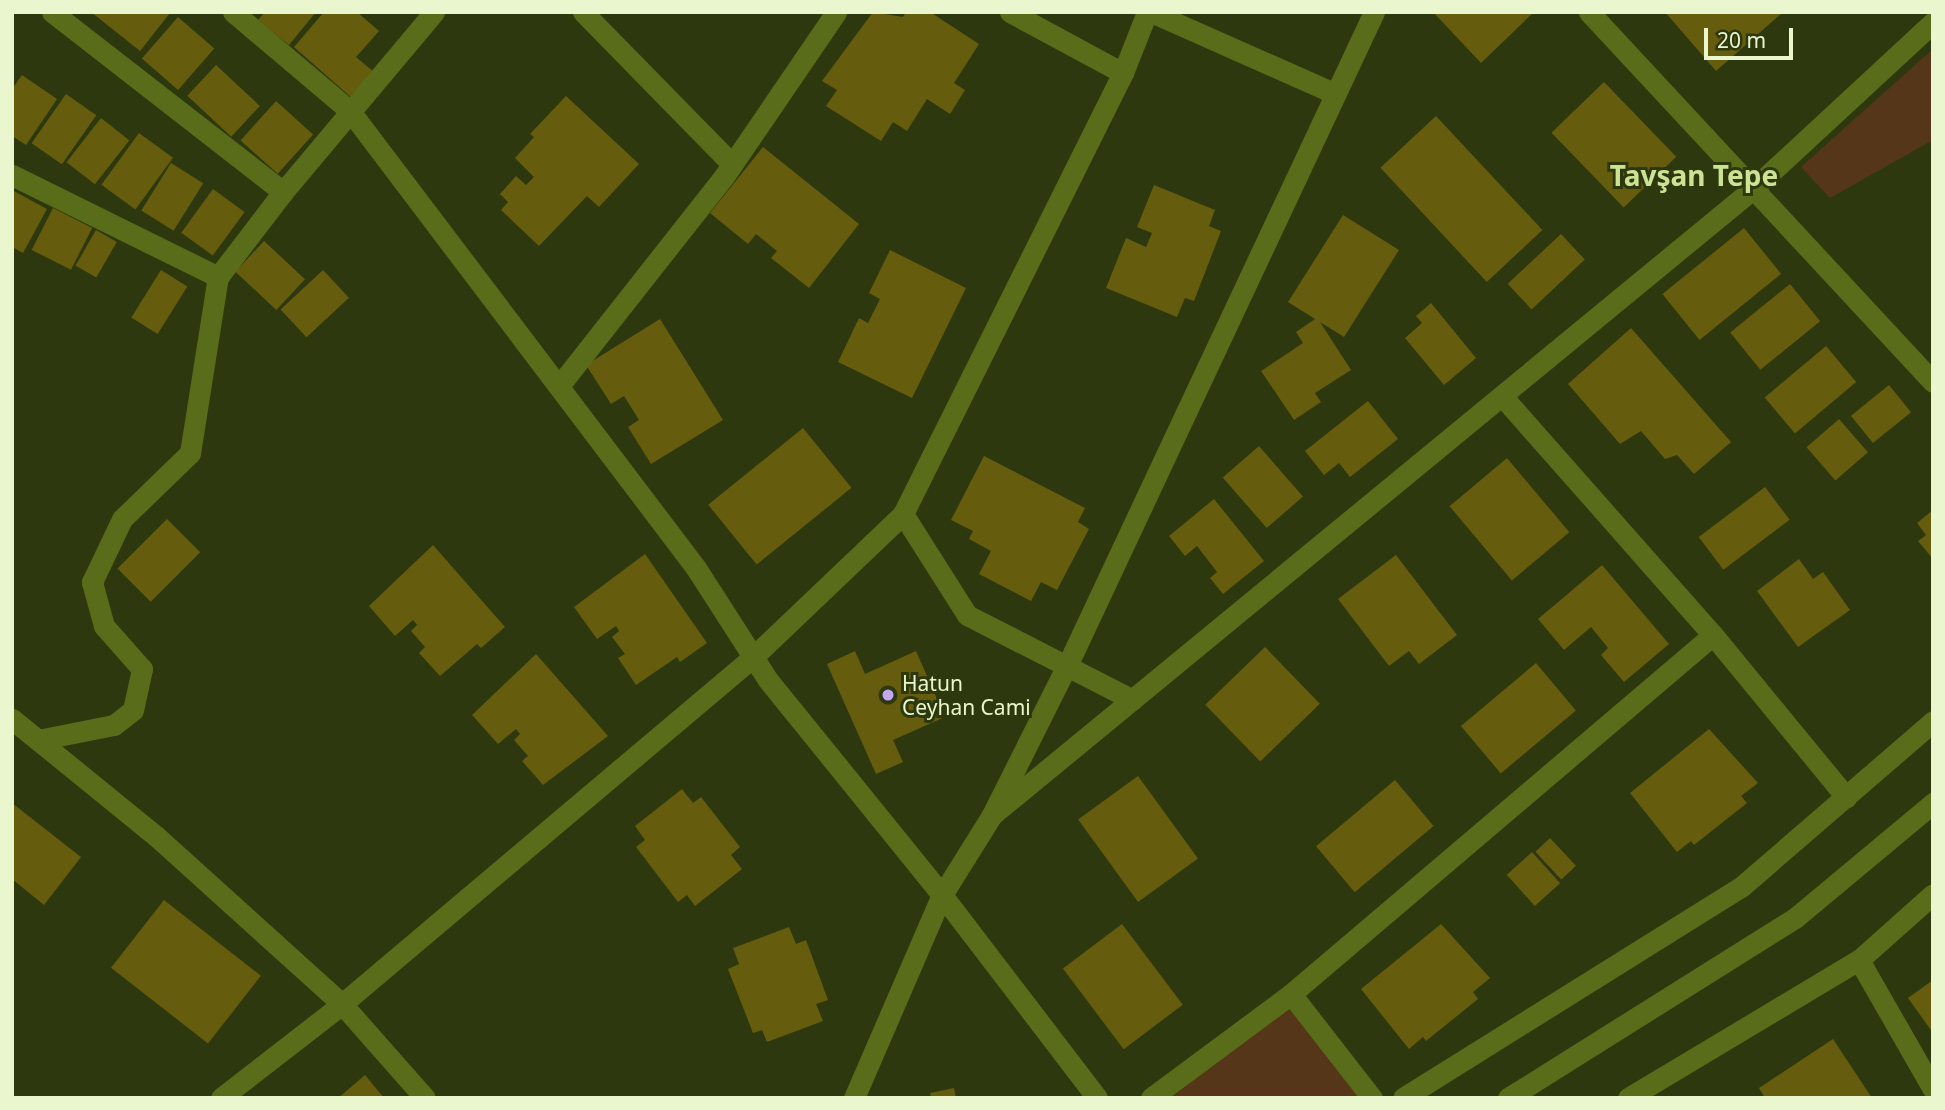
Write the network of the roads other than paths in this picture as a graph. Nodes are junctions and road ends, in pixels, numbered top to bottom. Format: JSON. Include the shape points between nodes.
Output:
{"nodes":[{"id":1,"x":52,"y":12,"type":"edge"},
{"id":2,"x":233,"y":12,"type":"edge"},
{"id":3,"x":434,"y":12,"type":"edge"},
{"id":4,"x":583,"y":12,"type":"edge"},
{"id":5,"x":836,"y":12,"type":"edge"},
{"id":6,"x":1010,"y":12,"type":"edge"},
{"id":7,"x":1149,"y":12,"type":"edge"},
{"id":8,"x":1374,"y":12,"type":"edge"},
{"id":9,"x":1589,"y":12,"type":"edge"},
{"id":10,"x":1933,"y":22,"type":"edge"},
{"id":11,"x":1122,"y":73,"type":"junction"},
{"id":12,"x":1336,"y":94,"type":"junction"},
{"id":13,"x":350,"y":111,"type":"junction"},
{"id":14,"x":732,"y":164,"type":"junction"},
{"id":15,"x":12,"y":175,"type":"edge"},
{"id":16,"x":1754,"y":188,"type":"junction"},
{"id":17,"x":283,"y":192,"type":"junction"},
{"id":18,"x":218,"y":277,"type":"junction"},
{"id":19,"x":1933,"y":382,"type":"edge"},
{"id":20,"x":559,"y":386,"type":"junction"},
{"id":21,"x":1503,"y":397,"type":"junction"},
{"id":22,"x":903,"y":514,"type":"junction"},
{"id":23,"x":1713,"y":635,"type":"junction"},
{"id":24,"x":753,"y":657,"type":"junction"},
{"id":25,"x":1067,"y":666,"type":"junction"},
{"id":26,"x":1133,"y":700,"type":"junction"},
{"id":27,"x":12,"y":719,"type":"edge"},
{"id":28,"x":1933,"y":721,"type":"edge"},
{"id":29,"x":38,"y":740,"type":"junction"},
{"id":30,"x":1846,"y":797,"type":"junction"},
{"id":31,"x":1933,"y":803,"type":"edge"},
{"id":32,"x":992,"y":816,"type":"junction"},
{"id":33,"x":1933,"y":894,"type":"edge"},
{"id":34,"x":942,"y":895,"type":"junction"},
{"id":35,"x":1859,"y":960,"type":"junction"},
{"id":36,"x":1291,"y":994,"type":"junction"},
{"id":37,"x":342,"y":1004,"type":"junction"},
{"id":38,"x":1933,"y":1089,"type":"edge"},
{"id":39,"x":221,"y":1098,"type":"edge"},
{"id":40,"x":425,"y":1098,"type":"edge"},
{"id":41,"x":854,"y":1098,"type":"edge"},
{"id":42,"x":1097,"y":1098,"type":"edge"},
{"id":43,"x":1151,"y":1098,"type":"edge"},
{"id":44,"x":1372,"y":1098,"type":"edge"},
{"id":45,"x":1403,"y":1098,"type":"edge"},
{"id":46,"x":1508,"y":1098,"type":"edge"},
{"id":47,"x":1628,"y":1098,"type":"edge"}],
"edges":[{"from":1,"to":17,"type":"street"},
{"from":2,"to":13,"type":"street"},
{"from":3,"to":13,"type":"street"},
{"from":4,"to":14,"type":"street"},
{"from":5,"to":14,"type":"street"},
{"from":6,"to":11,"type":"street"},
{"from":7,"to":11,"type":"street"},
{"from":7,"to":12,"type":"street"},
{"from":8,"to":12,"type":"street"},
{"from":9,"to":16,"type":"street"},
{"from":10,"to":16,"type":"street"},
{"from":11,"to":22,"type":"street"},
{"from":12,"to":25,"type":"street"},
{"from":13,"to":17,"type":"street"},
{"from":13,"to":20,"type":"street"},
{"from":14,"to":20,"type":"street"},
{"from":15,"to":18,"type":"street"},
{"from":16,"to":19,"type":"street"},
{"from":16,"to":21,"type":"street"},
{"from":17,"to":18,"type":"street"},
{"from":18,"to":29,"type":"street","via":[[190,453],[122,519],[92,582],[104,626],[142,668],[133,710],[114,725]]},
{"from":20,"to":24,"type":"street","via":[[696,568]]},
{"from":21,"to":23,"type":"street"},
{"from":21,"to":26,"type":"street"},
{"from":22,"to":24,"type":"street"},
{"from":22,"to":25,"type":"street","via":[[967,615]]},
{"from":23,"to":30,"type":"street"},
{"from":23,"to":36,"type":"street"},
{"from":24,"to":34,"type":"street"},
{"from":24,"to":37,"type":"street"},
{"from":25,"to":26,"type":"street"},
{"from":25,"to":32,"type":"street"},
{"from":26,"to":32,"type":"street"},
{"from":27,"to":29,"type":"street"},
{"from":28,"to":30,"type":"street"},
{"from":29,"to":37,"type":"street","via":[[156,836]]},
{"from":30,"to":45,"type":"street","via":[[1741,887]]},
{"from":31,"to":46,"type":"street","via":[[1795,918]]},
{"from":32,"to":34,"type":"street"},
{"from":33,"to":35,"type":"street"},
{"from":34,"to":41,"type":"street"},
{"from":34,"to":42,"type":"street"},
{"from":35,"to":38,"type":"street"},
{"from":35,"to":47,"type":"street"},
{"from":36,"to":43,"type":"street"},
{"from":36,"to":44,"type":"street"},
{"from":37,"to":39,"type":"street"},
{"from":37,"to":40,"type":"street"}]}
